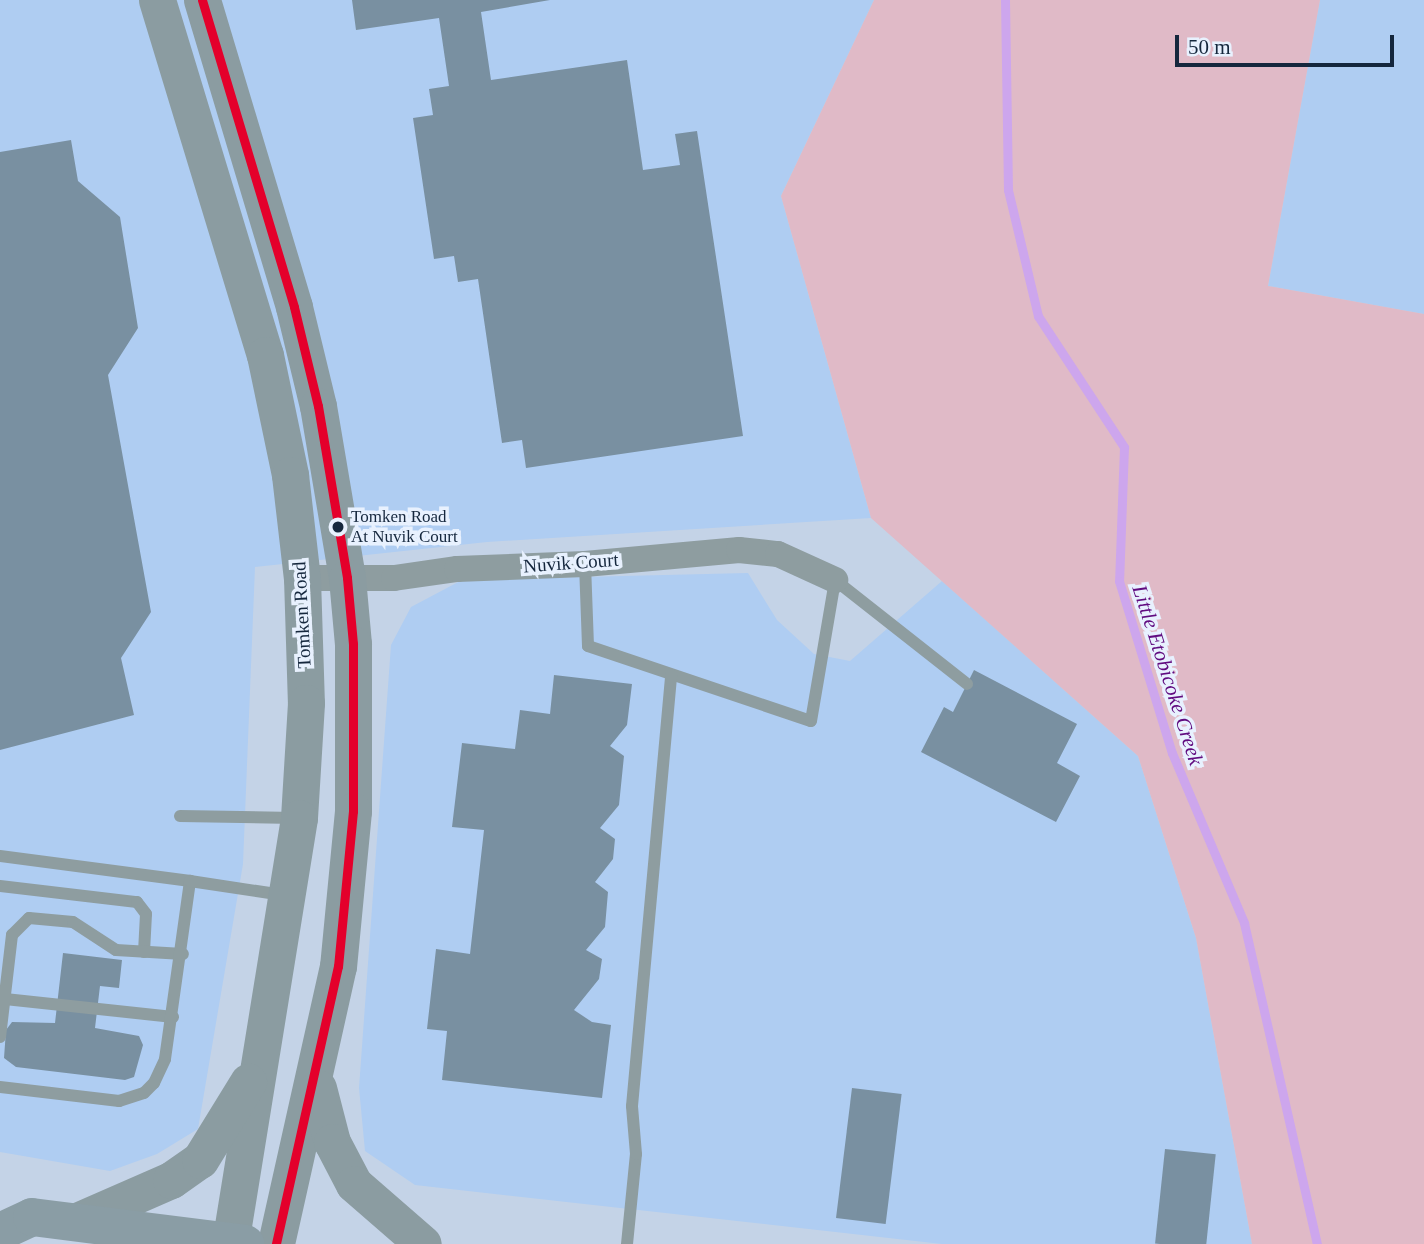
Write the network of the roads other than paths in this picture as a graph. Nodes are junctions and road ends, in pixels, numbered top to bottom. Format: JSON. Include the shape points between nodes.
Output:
{"nodes":[{"id":1,"x":157,"y":0,"type":"edge"},
{"id":2,"x":202,"y":0,"type":"edge"},
{"id":3,"x":585,"y":564,"type":"junction"},
{"id":4,"x":302,"y":578,"type":"junction"},
{"id":5,"x":348,"y":578,"type":"junction"},
{"id":6,"x":835,"y":580,"type":"junction"},
{"id":7,"x":670,"y":675,"type":"junction"},
{"id":8,"x":967,"y":684,"type":"dead end"},
{"id":9,"x":180,"y":816,"type":"dead end"},
{"id":10,"x":299,"y":818,"type":"junction"},
{"id":11,"x":0,"y":856,"type":"edge"},
{"id":12,"x":190,"y":881,"type":"junction"},
{"id":13,"x":0,"y":886,"type":"edge"},
{"id":14,"x":289,"y":895,"type":"junction"},
{"id":15,"x":144,"y":952,"type":"junction"},
{"id":16,"x":183,"y":954,"type":"junction"},
{"id":17,"x":5,"y":999,"type":"junction"},
{"id":18,"x":173,"y":1017,"type":"junction"},
{"id":19,"x":0,"y":1037,"type":"edge"},
{"id":20,"x":264,"y":1054,"type":"junction"},
{"id":21,"x":315,"y":1079,"type":"junction"},
{"id":22,"x":0,"y":1087,"type":"edge"},
{"id":23,"x":77,"y":1221,"type":"junction"},
{"id":24,"x":0,"y":1232,"type":"edge"},
{"id":25,"x":235,"y":1243,"type":"edge"},
{"id":26,"x":276,"y":1244,"type":"edge"},
{"id":27,"x":423,"y":1244,"type":"edge"},
{"id":28,"x":627,"y":1244,"type":"edge"}],
"edges":[{"from":1,"to":4,"type":"main road","name":"Tomken Road","via":[[265,355],[290,475]]},
{"from":2,"to":5,"type":"main road","via":[[295,307],[318,406]]},
{"from":3,"to":5,"type":"street","name":"Nuvik Court"},
{"from":3,"to":6,"type":"street","name":"Nuvik Court","via":[[739,550],[778,554]]},
{"from":3,"to":7,"type":"lane","via":[[588,646]]},
{"from":4,"to":5,"type":"street","name":"Nuvik Court"},
{"from":4,"to":10,"type":"main road","name":"Tomken Road","via":[[306,703]]},
{"from":5,"to":21,"type":"main road","via":[[355,713],[350,864],[338,966]]},
{"from":6,"to":7,"type":"lane","via":[[811,721]]},
{"from":6,"to":8,"type":"lane"},
{"from":7,"to":28,"type":"lane","via":[[632,1106],[636,1154]]},
{"from":9,"to":10,"type":"lane"},
{"from":10,"to":14,"type":"main road","name":"Tomken Road"},
{"from":11,"to":12,"type":"lane"},
{"from":12,"to":14,"type":"lane"},
{"from":12,"to":16,"type":"lane"},
{"from":13,"to":15,"type":"lane","via":[[137,902],[146,914]]},
{"from":14,"to":20,"type":"main road","name":"Tomken Road"},
{"from":15,"to":16,"type":"lane"},
{"from":15,"to":17,"type":"lane","via":[[113,949],[72,922],[29,918],[12,935]]},
{"from":16,"to":18,"type":"lane"},
{"from":17,"to":18,"type":"lane"},
{"from":17,"to":19,"type":"lane"},
{"from":18,"to":22,"type":"lane","via":[[161,1072],[135,1097],[119,1101]]},
{"from":20,"to":23,"type":"main road","via":[[200,1160],[171,1180]]},
{"from":20,"to":25,"type":"main road","name":"Tomken Road"},
{"from":21,"to":26,"type":"main road"},
{"from":21,"to":27,"type":"main road","via":[[332,1142],[354,1184]]},
{"from":23,"to":24,"type":"main road","via":[[32,1217]]},
{"from":23,"to":25,"type":"main road"}]}
